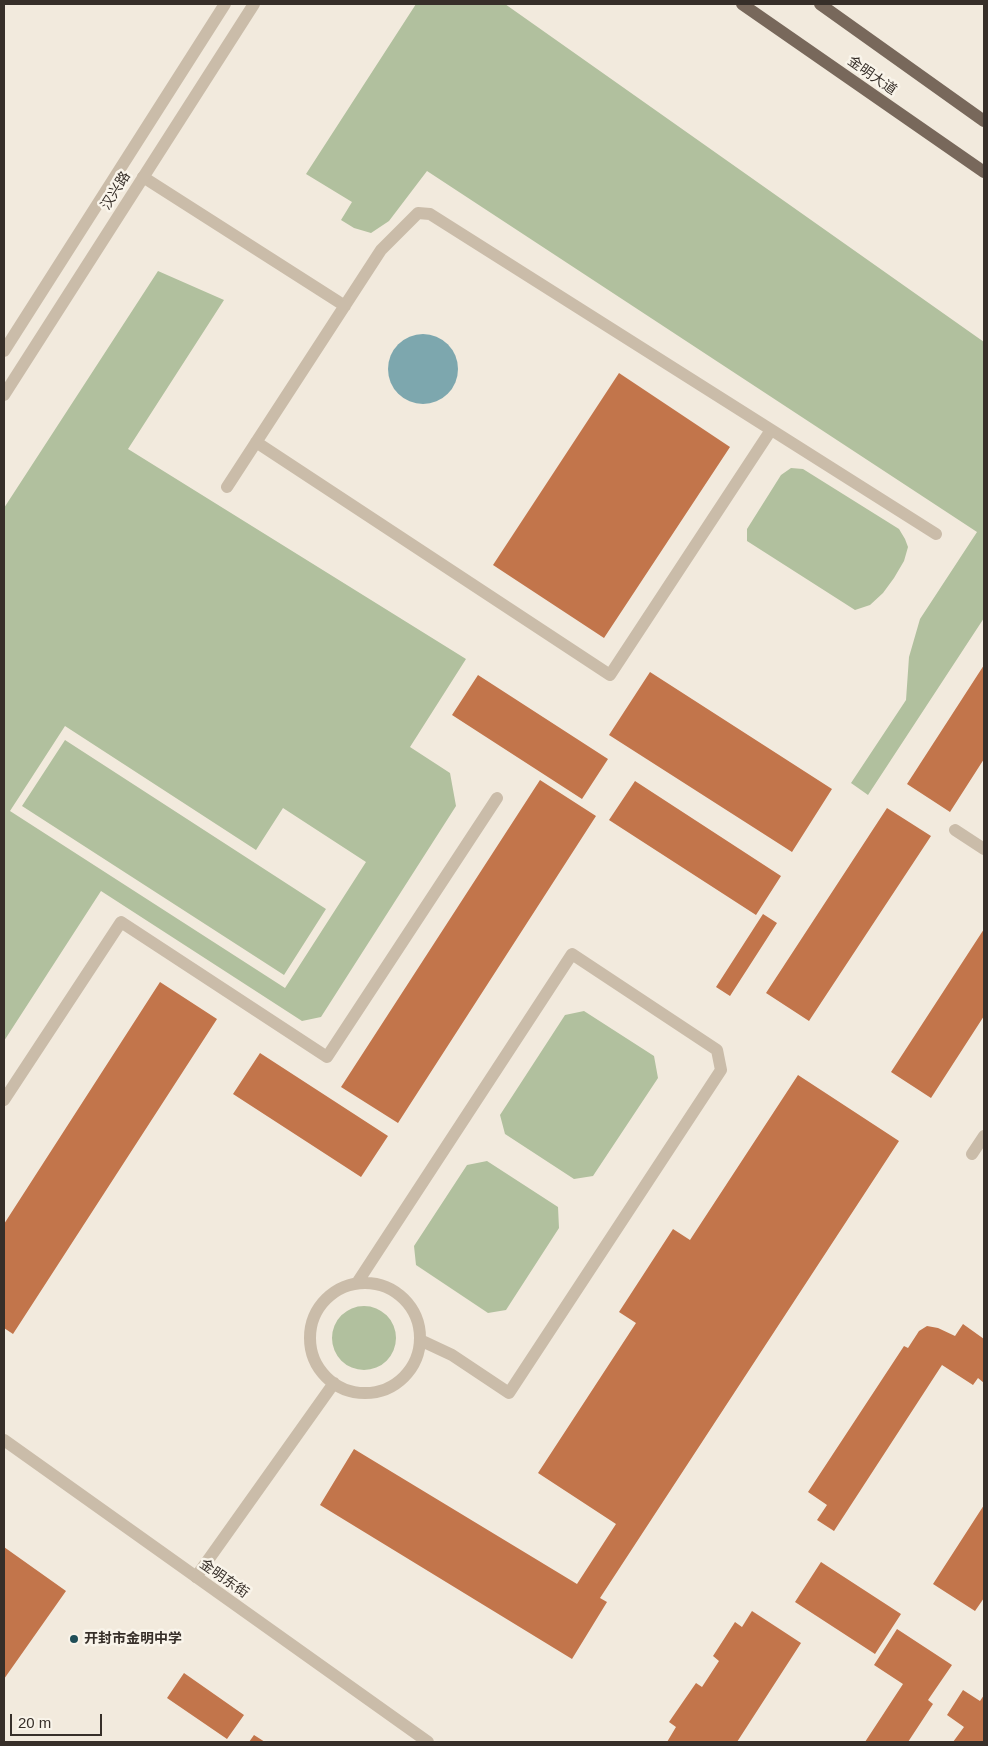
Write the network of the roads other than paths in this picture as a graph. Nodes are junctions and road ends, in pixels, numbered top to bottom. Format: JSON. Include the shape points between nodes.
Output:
{"nodes":[{"id":1,"x":225,"y":4,"type":"edge"},
{"id":2,"x":254,"y":4,"type":"edge"},
{"id":3,"x":742,"y":4,"type":"edge"},
{"id":4,"x":820,"y":4,"type":"edge"},
{"id":5,"x":984,"y":121,"type":"edge"},
{"id":6,"x":984,"y":172,"type":"edge"},
{"id":7,"x":143,"y":177,"type":"junction"},
{"id":8,"x":345,"y":306,"type":"junction"},
{"id":9,"x":4,"y":351,"type":"edge"},
{"id":10,"x":4,"y":395,"type":"edge"},
{"id":11,"x":771,"y":430,"type":"junction"},
{"id":12,"x":256,"y":442,"type":"junction"},
{"id":13,"x":227,"y":487,"type":"dead end"},
{"id":14,"x":936,"y":534,"type":"dead end"},
{"id":15,"x":497,"y":798,"type":"dead end"},
{"id":16,"x":955,"y":830,"type":"dead end"},
{"id":17,"x":984,"y":849,"type":"edge"},
{"id":18,"x":4,"y":1100,"type":"edge"},
{"id":19,"x":984,"y":1136,"type":"edge"},
{"id":20,"x":972,"y":1154,"type":"dead end"},
{"id":21,"x":357,"y":1283,"type":"junction"},
{"id":22,"x":420,"y":1340,"type":"junction"},
{"id":23,"x":334,"y":1383,"type":"junction"},
{"id":24,"x":4,"y":1440,"type":"edge"},
{"id":25,"x":196,"y":1577,"type":"junction"},
{"id":26,"x":428,"y":1742,"type":"edge"}],
"edges":[{"from":1,"to":9,"type":"street","name":"汉兴路"},
{"from":2,"to":7,"type":"street","name":"汉兴路"},
{"from":3,"to":6,"type":"main road","name":"金明大道"},
{"from":4,"to":5,"type":"main road","name":"金明大道"},
{"from":7,"to":8,"type":"street"},
{"from":7,"to":10,"type":"street","name":"汉兴路"},
{"from":8,"to":11,"type":"street","via":[[381,250],[418,213],[430,214]]},
{"from":8,"to":12,"type":"street"},
{"from":11,"to":12,"type":"street","via":[[610,675]]},
{"from":11,"to":14,"type":"street"},
{"from":12,"to":13,"type":"street"},
{"from":15,"to":18,"type":"street","via":[[327,1057],[121,922]]},
{"from":16,"to":17,"type":"street"},
{"from":19,"to":20,"type":"street"},
{"from":21,"to":22,"type":"street","via":[[382,1284],[398,1292],[417,1317]]},
{"from":21,"to":22,"type":"street","via":[[572,954],[717,1050],[722,1070],[509,1393],[452,1355]]},
{"from":21,"to":23,"type":"street","via":[[333,1292],[312,1319],[311,1353],[326,1378]]},
{"from":22,"to":23,"type":"street","via":[[415,1362],[396,1384],[368,1393],[352,1392]]},
{"from":23,"to":25,"type":"street"},
{"from":24,"to":25,"type":"street","name":"金明东街"},
{"from":25,"to":26,"type":"street","name":"金明东街"}]}
